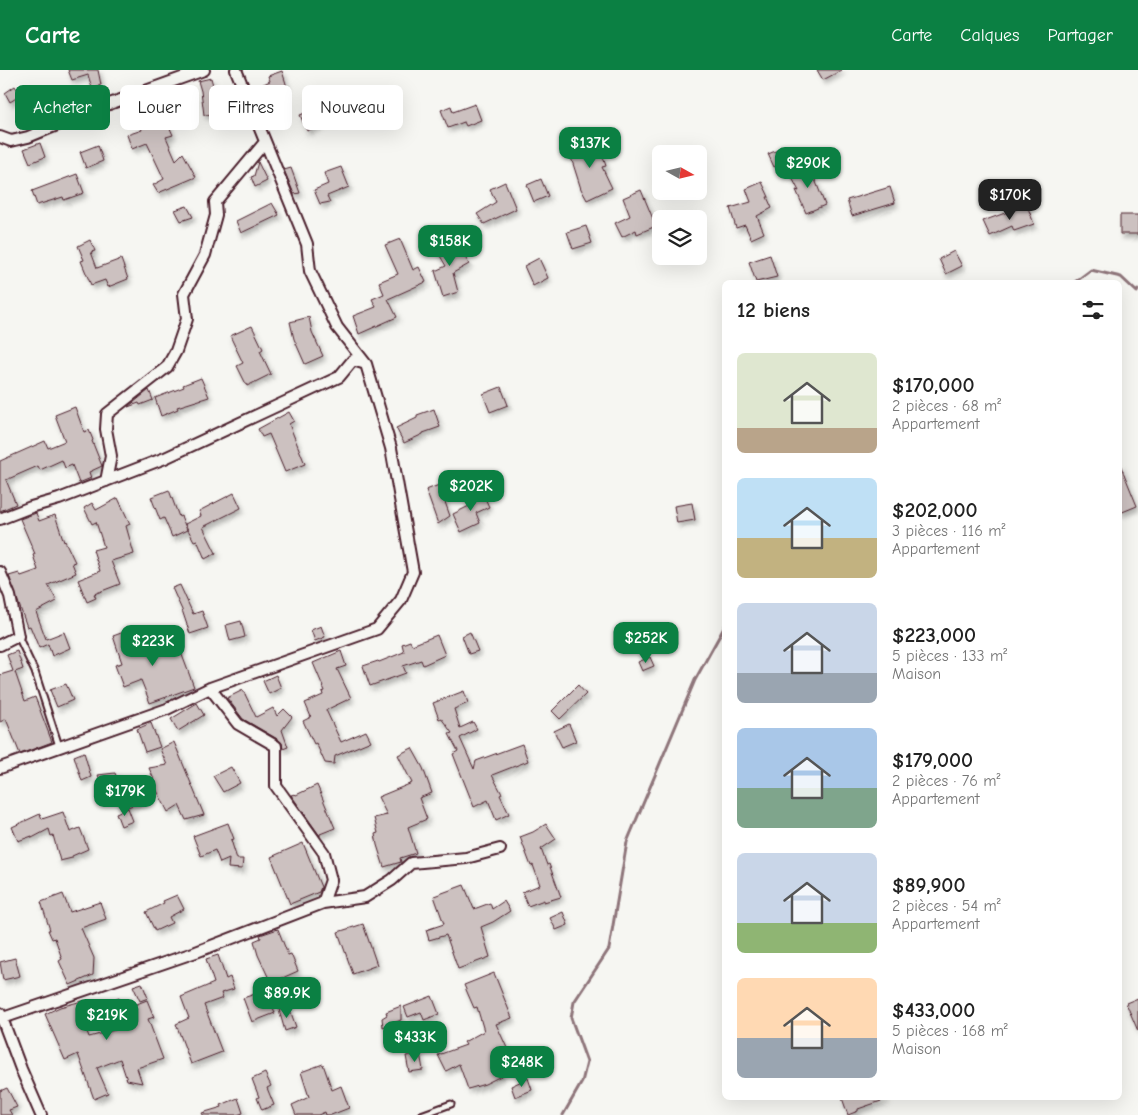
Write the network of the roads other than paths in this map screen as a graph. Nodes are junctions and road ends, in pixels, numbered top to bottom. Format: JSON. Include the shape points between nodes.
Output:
{"nodes":[{"id":1,"x":204,"y":70,"type":"edge"},
{"id":2,"x":236,"y":70,"type":"edge"},
{"id":3,"x":0,"y":137,"type":"edge"},
{"id":4,"x":265,"y":142,"type":"junction"},
{"id":5,"x":366,"y":364,"type":"junction"},
{"id":6,"x":106,"y":481,"type":"junction"},
{"id":7,"x":0,"y":519,"type":"edge"},
{"id":8,"x":0,"y":572,"type":"edge"},
{"id":9,"x":18,"y":636,"type":"junction"},
{"id":10,"x":0,"y":645,"type":"edge"},
{"id":11,"x":210,"y":688,"type":"junction"},
{"id":12,"x":59,"y":746,"type":"junction"},
{"id":13,"x":0,"y":768,"type":"edge"},
{"id":14,"x":500,"y":849,"type":"dead end"},
{"id":15,"x":323,"y":903,"type":"junction"},
{"id":16,"x":0,"y":1017,"type":"edge"},
{"id":17,"x":451,"y":1104,"type":"dead end"},
{"id":18,"x":41,"y":1115,"type":"edge"},
{"id":19,"x":421,"y":1115,"type":"edge"}],
"edges":[{"from":1,"to":3,"type":"street","via":[[28,137],[11,141]]},
{"from":2,"to":4,"type":"street"},
{"from":4,"to":5,"type":"street","via":[[307,244],[310,271],[337,327]]},
{"from":4,"to":6,"type":"street","via":[[215,202],[216,215],[205,255],[184,294],[187,319],[172,359],[167,367],[107,414],[111,456]]},
{"from":5,"to":6,"type":"street","via":[[353,360],[339,377],[165,458]]},
{"from":5,"to":11,"type":"street","via":[[391,448],[413,572],[401,600],[377,629]]},
{"from":6,"to":7,"type":"street"},
{"from":8,"to":9,"type":"street","via":[[10,596]]},
{"from":9,"to":10,"type":"street"},
{"from":9,"to":12,"type":"lane","via":[[35,672]]},
{"from":11,"to":12,"type":"street","via":[[167,709]]},
{"from":11,"to":15,"type":"street","via":[[238,724],[276,746],[276,786],[324,853],[331,880]]},
{"from":12,"to":13,"type":"street"},
{"from":14,"to":15,"type":"street","via":[[466,858],[411,864],[365,897]]},
{"from":15,"to":16,"type":"street","via":[[196,952]]},
{"from":16,"to":18,"type":"street"},
{"from":17,"to":19,"type":"lane"}]}
